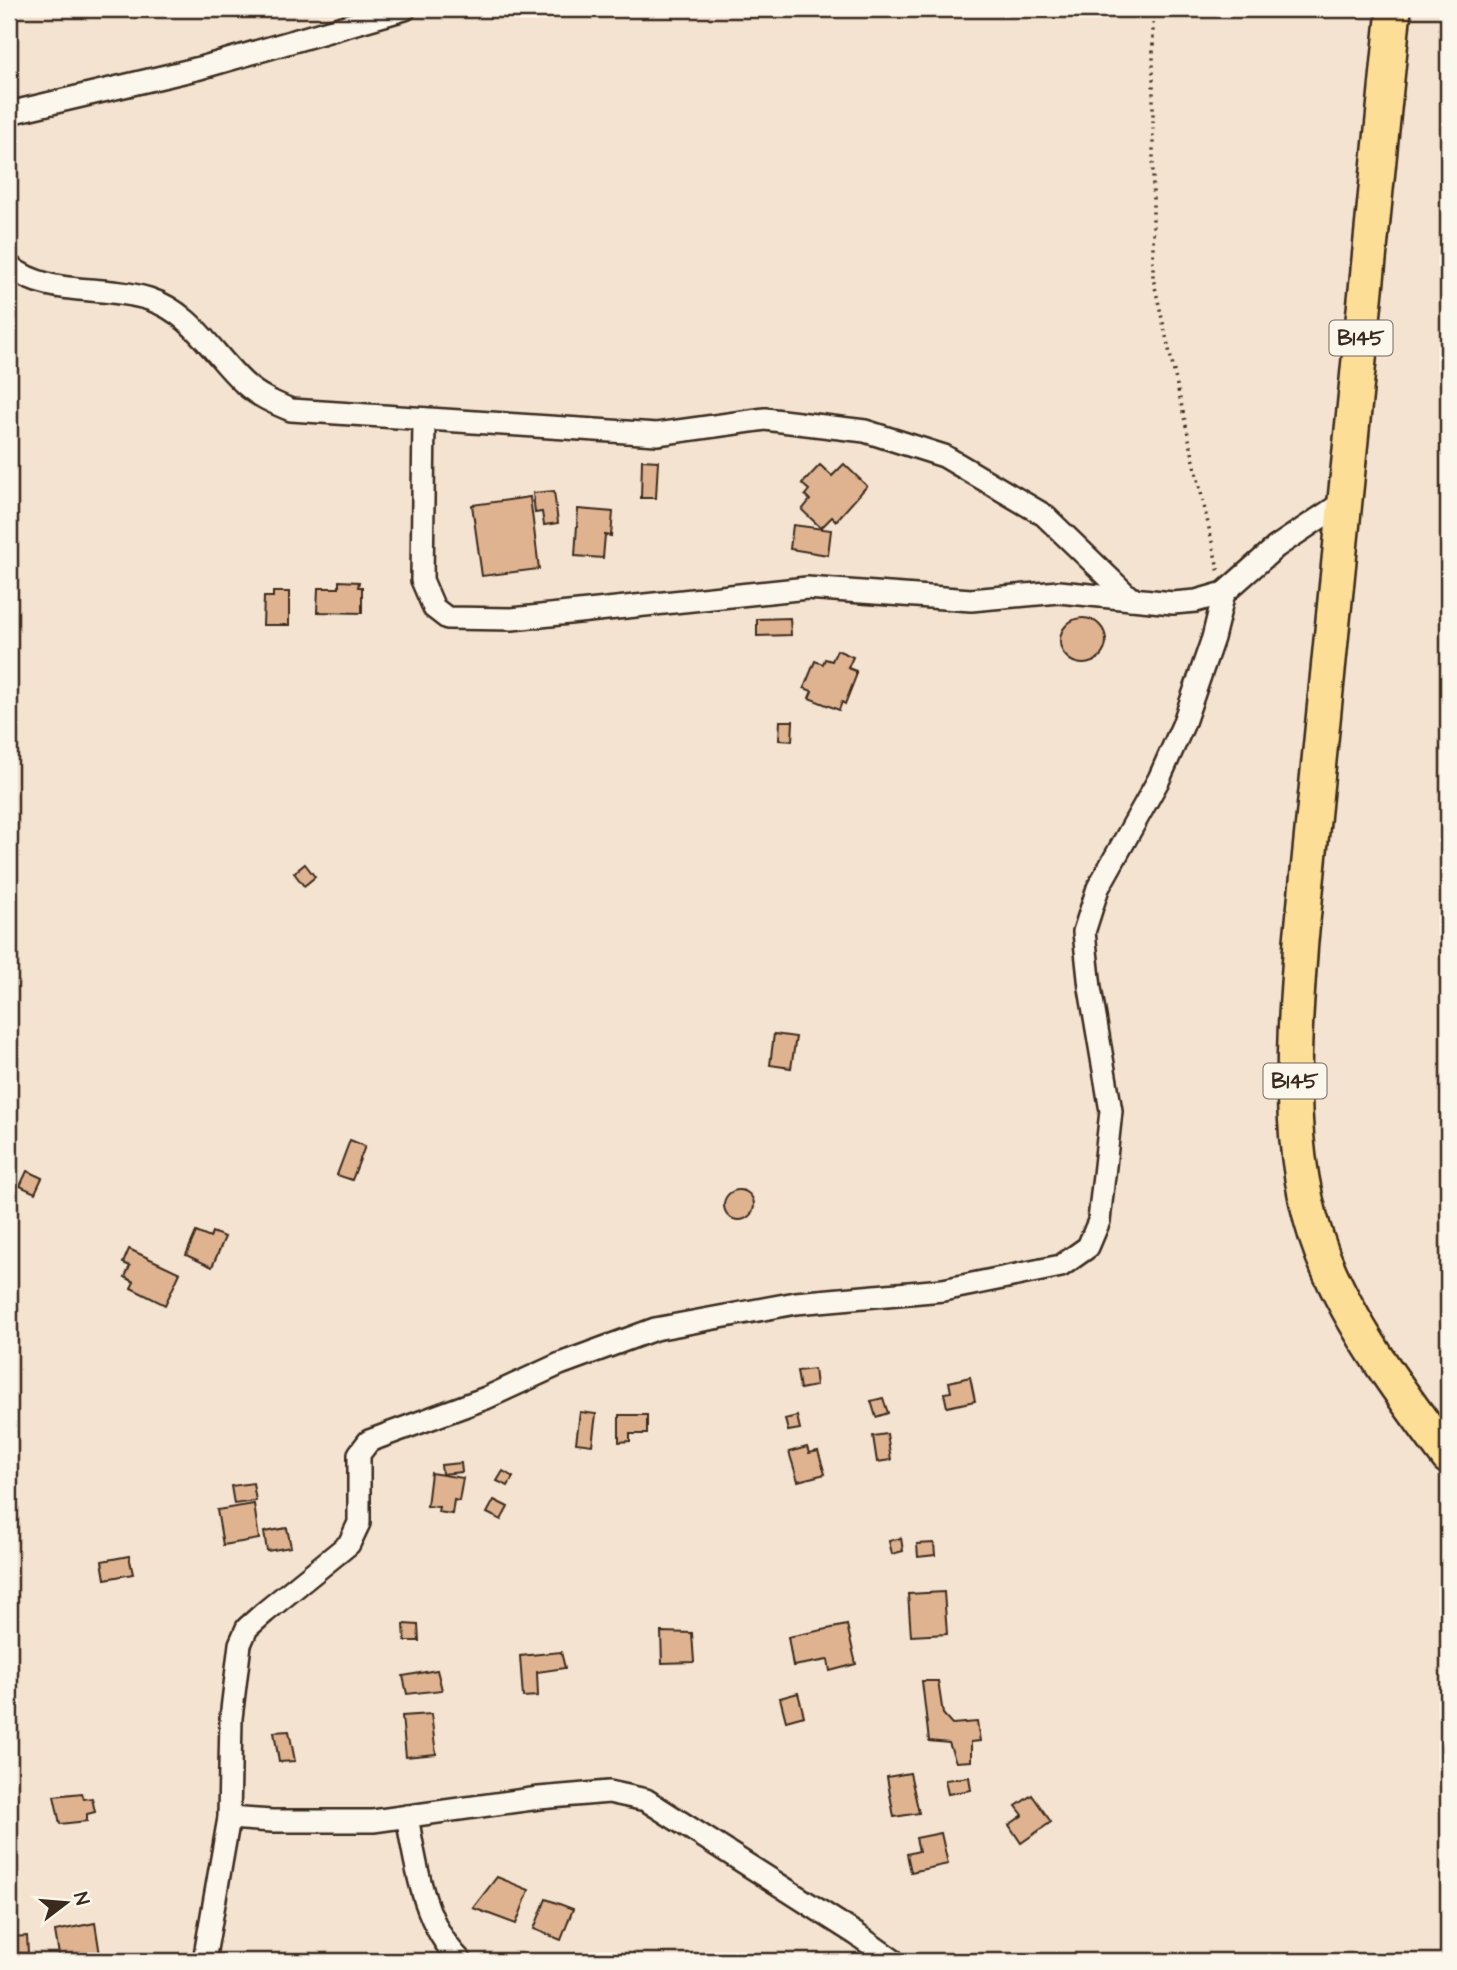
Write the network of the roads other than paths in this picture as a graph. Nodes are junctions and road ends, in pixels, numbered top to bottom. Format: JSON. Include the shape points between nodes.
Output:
{"nodes":[{"id":1,"x":405,"y":9,"type":"edge"},
{"id":2,"x":1394,"y":9,"type":"edge"},
{"id":3,"x":9,"y":113,"type":"edge"},
{"id":4,"x":9,"y":266,"type":"edge"},
{"id":5,"x":424,"y":419,"type":"junction"},
{"id":6,"x":1345,"y":501,"type":"junction"},
{"id":7,"x":1224,"y":593,"type":"junction"},
{"id":8,"x":1131,"y":599,"type":"junction"},
{"id":9,"x":1448,"y":1457,"type":"edge"},
{"id":10,"x":407,"y":1816,"type":"junction"},
{"id":11,"x":229,"y":1818,"type":"junction"},
{"id":12,"x":204,"y":1961,"type":"edge"},
{"id":13,"x":461,"y":1961,"type":"edge"},
{"id":14,"x":894,"y":1961,"type":"edge"}],
"edges":[{"from":1,"to":3,"type":"street","via":[[200,68]]},
{"from":2,"to":6,"type":"main road","number":"B145"},
{"from":4,"to":5,"type":"street","via":[[42,285],[149,299],[178,314],[244,383],[268,401],[291,410]]},
{"from":5,"to":8,"type":"street","via":[[657,434],[765,419],[865,431],[944,456],[1044,515]]},
{"from":5,"to":8,"type":"street","via":[[422,580],[434,608],[447,618],[512,619],[807,588],[971,600],[1059,592]]},
{"from":6,"to":7,"type":"street","via":[[1276,547]]},
{"from":6,"to":9,"type":"main road","number":"B145","via":[[1301,941],[1294,1044],[1296,1139],[1309,1213],[1330,1272],[1395,1385]]},
{"from":7,"to":8,"type":"street","via":[[1185,602]]},
{"from":7,"to":11,"type":"street","via":[[1183,725],[1159,779],[1098,888],[1084,932],[1111,1111],[1099,1221],[1088,1247],[1061,1266],[943,1290],[796,1303],[655,1329],[369,1441],[359,1454],[359,1523],[349,1545],[247,1628],[240,1644],[231,1718]]},
{"from":10,"to":11,"type":"street","via":[[373,1821]]},
{"from":10,"to":13,"type":"street","via":[[420,1884],[438,1930]]},
{"from":10,"to":14,"type":"street","via":[[608,1792],[646,1800]]},
{"from":11,"to":12,"type":"street"}]}
